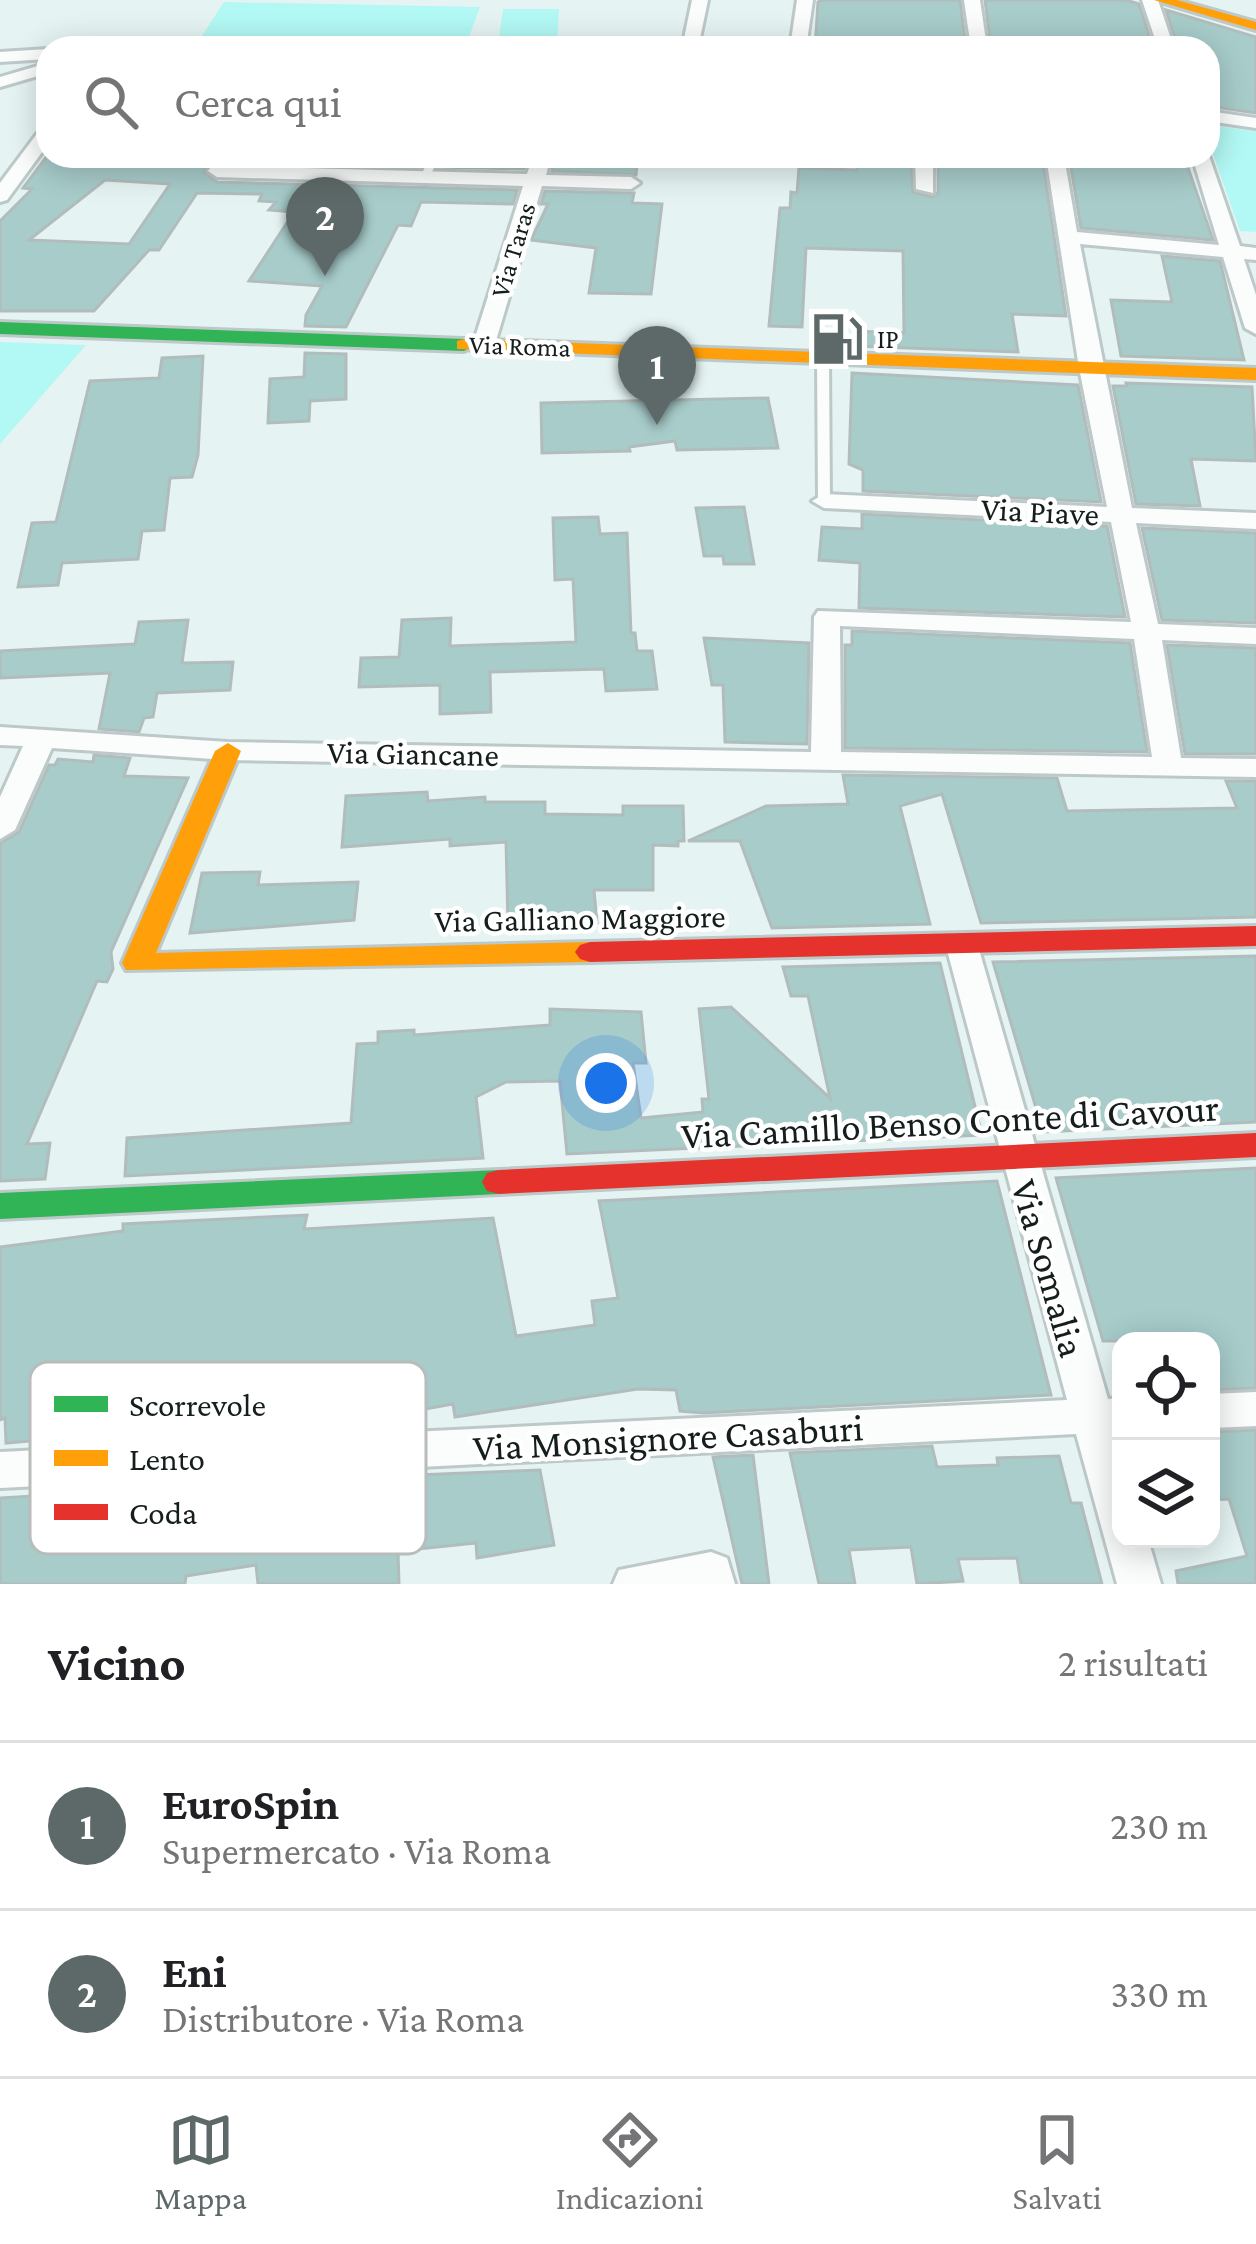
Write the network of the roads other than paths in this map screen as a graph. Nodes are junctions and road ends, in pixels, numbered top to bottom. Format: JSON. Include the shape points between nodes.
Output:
{"nodes":[{"id":1,"x":700,"y":0,"type":"edge"},
{"id":2,"x":805,"y":0,"type":"edge"},
{"id":3,"x":972,"y":0,"type":"edge"},
{"id":4,"x":1150,"y":0,"type":"edge"},
{"id":5,"x":1161,"y":0,"type":"edge"},
{"id":6,"x":1256,"y":26,"type":"edge"},
{"id":7,"x":692,"y":36,"type":"edge"},
{"id":8,"x":800,"y":36,"type":"edge"},
{"id":9,"x":977,"y":36,"type":"edge"},
{"id":10,"x":1162,"y":36,"type":"edge"},
{"id":11,"x":36,"y":55,"type":"edge"},
{"id":12,"x":0,"y":57,"type":"edge"},
{"id":13,"x":36,"y":72,"type":"edge"},
{"id":14,"x":0,"y":82,"type":"edge"},
{"id":15,"x":1220,"y":118,"type":"edge"},
{"id":16,"x":1256,"y":123,"type":"edge"},
{"id":17,"x":36,"y":147,"type":"edge"},
{"id":18,"x":219,"y":168,"type":"edge"},
{"id":19,"x":430,"y":168,"type":"edge"},
{"id":20,"x":538,"y":168,"type":"edge"},
{"id":21,"x":925,"y":168,"type":"edge"},
{"id":22,"x":1057,"y":168,"type":"edge"},
{"id":23,"x":1205,"y":168,"type":"edge"},
{"id":24,"x":425,"y":178,"type":"junction"},
{"id":25,"x":534,"y":182,"type":"junction"},
{"id":26,"x":631,"y":183,"type":"dead end"},
{"id":27,"x":926,"y":188,"type":"dead end"},
{"id":28,"x":0,"y":196,"type":"edge"},
{"id":29,"x":1069,"y":238,"type":"junction"},
{"id":30,"x":1232,"y":252,"type":"junction"},
{"id":31,"x":1256,"y":254,"type":"edge"},
{"id":32,"x":0,"y":328,"type":"edge"},
{"id":33,"x":1256,"y":328,"type":"edge"},
{"id":34,"x":484,"y":344,"type":"junction"},
{"id":35,"x":823,"y":358,"type":"junction"},
{"id":36,"x":1090,"y":368,"type":"junction"},
{"id":37,"x":1256,"y":374,"type":"edge"},
{"id":38,"x":824,"y":501,"type":"joint"},
{"id":39,"x":1119,"y":514,"type":"junction"},
{"id":40,"x":1256,"y":520,"type":"edge"},
{"id":41,"x":1147,"y":634,"type":"junction"},
{"id":42,"x":1256,"y":636,"type":"edge"},
{"id":43,"x":0,"y":736,"type":"edge"},
{"id":44,"x":40,"y":742,"type":"junction"},
{"id":45,"x":228,"y":751,"type":"junction"},
{"id":46,"x":826,"y":761,"type":"junction"},
{"id":47,"x":1168,"y":767,"type":"junction"},
{"id":48,"x":1256,"y":768,"type":"edge"},
{"id":49,"x":0,"y":830,"type":"edge"},
{"id":50,"x":1256,"y":936,"type":"edge"},
{"id":51,"x":962,"y":946,"type":"junction"},
{"id":52,"x":1256,"y":1145,"type":"edge"},
{"id":53,"x":1017,"y":1156,"type":"junction"},
{"id":54,"x":0,"y":1206,"type":"edge"},
{"id":55,"x":1256,"y":1409,"type":"edge"},
{"id":56,"x":1220,"y":1411,"type":"edge"},
{"id":57,"x":1106,"y":1416,"type":"edge"},
{"id":58,"x":426,"y":1449,"type":"edge"},
{"id":59,"x":1112,"y":1458,"type":"edge"},
{"id":60,"x":30,"y":1469,"type":"edge"},
{"id":61,"x":0,"y":1470,"type":"edge"},
{"id":62,"x":1129,"y":1548,"type":"edge"},
{"id":63,"x":635,"y":1584,"type":"edge"},
{"id":64,"x":713,"y":1584,"type":"edge"},
{"id":65,"x":1139,"y":1584,"type":"edge"}],
"edges":[{"from":1,"to":7,"type":"street"},
{"from":2,"to":8,"type":"street"},
{"from":3,"to":9,"type":"street"},
{"from":4,"to":10,"type":"street"},
{"from":5,"to":6,"type":"street"},
{"from":11,"to":12,"type":"street"},
{"from":13,"to":14,"type":"street"},
{"from":15,"to":16,"type":"street"},
{"from":17,"to":28,"type":"street"},
{"from":18,"to":24,"type":"street"},
{"from":19,"to":24,"type":"lane"},
{"from":20,"to":25,"type":"street","name":"Via Taras"},
{"from":21,"to":27,"type":"street"},
{"from":22,"to":29,"type":"street"},
{"from":23,"to":30,"type":"street"},
{"from":24,"to":25,"type":"street"},
{"from":25,"to":26,"type":"street"},
{"from":25,"to":34,"type":"street","name":"Via Taras"},
{"from":29,"to":30,"type":"street"},
{"from":29,"to":36,"type":"street"},
{"from":30,"to":31,"type":"street"},
{"from":30,"to":33,"type":"street"},
{"from":32,"to":34,"type":"street","name":"Via Roma"},
{"from":34,"to":35,"type":"street","name":"Via Roma"},
{"from":35,"to":36,"type":"street","name":"Via Roma"},
{"from":35,"to":38,"type":"lane"},
{"from":36,"to":37,"type":"street","name":"Via Roma"},
{"from":36,"to":39,"type":"street"},
{"from":38,"to":39,"type":"street","name":"Via Piave"},
{"from":39,"to":40,"type":"street","name":"Via Piave"},
{"from":39,"to":41,"type":"street"},
{"from":41,"to":42,"type":"street"},
{"from":41,"to":46,"type":"street","via":[[827,617]]},
{"from":41,"to":47,"type":"street"},
{"from":43,"to":44,"type":"street","name":"Via Giancane"},
{"from":44,"to":45,"type":"street","name":"Via Giancane"},
{"from":44,"to":49,"type":"street"},
{"from":45,"to":46,"type":"street","name":"Via Giancane"},
{"from":45,"to":51,"type":"street","name":"Via Galliano Maggiore","via":[[136,963]]},
{"from":46,"to":47,"type":"street","name":"Via Giancane"},
{"from":47,"to":48,"type":"street","name":"Via Giancane"},
{"from":50,"to":51,"type":"street","name":"Via Galliano Maggiore"},
{"from":51,"to":53,"type":"street","name":"Via Somalia"},
{"from":52,"to":53,"type":"street","name":"Via Camillo Benso Conte di Cavour"},
{"from":53,"to":54,"type":"street","name":"Via Camillo Benso Conte di Cavour"},
{"from":53,"to":57,"type":"street","name":"Via Somalia"},
{"from":55,"to":56,"type":"street"},
{"from":57,"to":58,"type":"street","name":"Via Monsignore Casaburi"},
{"from":57,"to":59,"type":"street","name":"Via Somalia"},
{"from":60,"to":61,"type":"street","name":"Via Monsignore Casaburi"},
{"from":62,"to":65,"type":"street"},
{"from":63,"to":64,"type":"street","via":[[711,1572]]}]}
